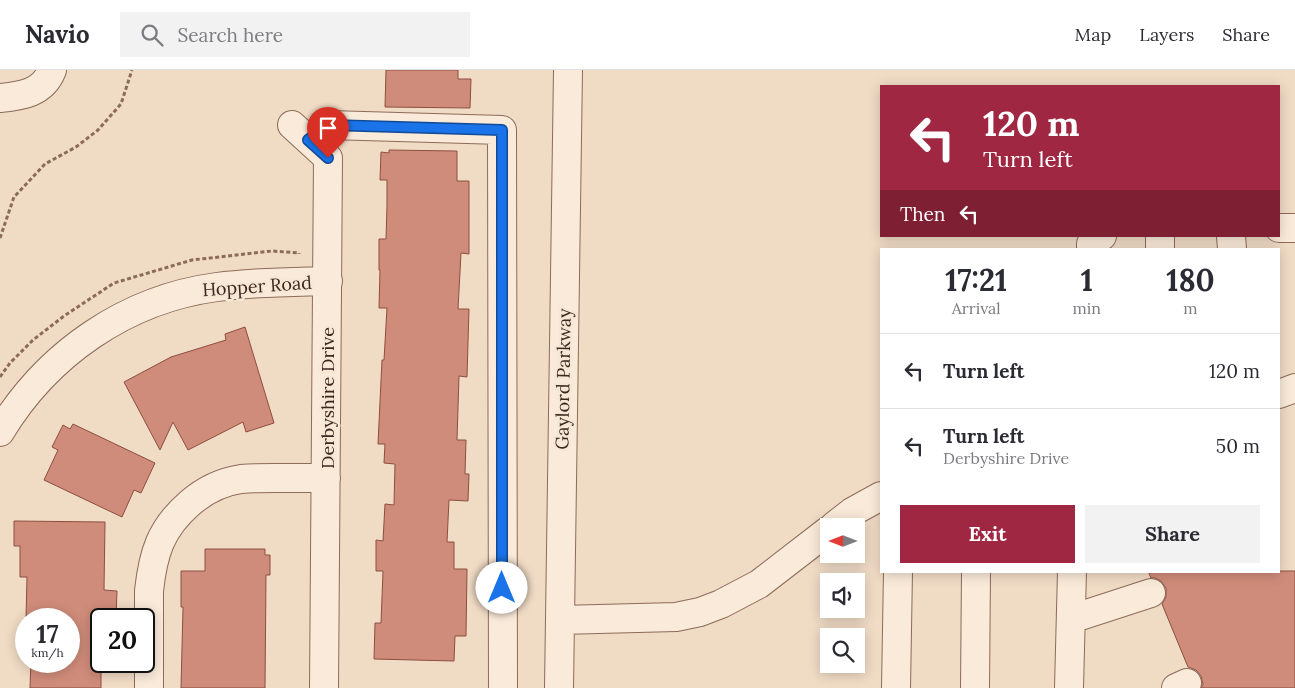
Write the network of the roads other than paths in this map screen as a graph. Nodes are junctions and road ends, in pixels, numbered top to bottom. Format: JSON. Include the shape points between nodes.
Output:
{"nodes":[{"id":1,"x":568,"y":70,"type":"edge"},
{"id":2,"x":46,"y":79,"type":"edge"},
{"id":3,"x":0,"y":98,"type":"edge"},
{"id":4,"x":1280,"y":228,"type":"edge"},
{"id":5,"x":1295,"y":228,"type":"edge"},
{"id":6,"x":1101,"y":237,"type":"edge"},
{"id":7,"x":1091,"y":248,"type":"edge"},
{"id":8,"x":328,"y":281,"type":"junction"},
{"id":9,"x":1295,"y":388,"type":"edge"},
{"id":10,"x":1280,"y":394,"type":"edge"},
{"id":11,"x":0,"y":432,"type":"edge"},
{"id":12,"x":326,"y":478,"type":"junction"},
{"id":13,"x":878,"y":502,"type":"edge"},
{"id":14,"x":844,"y":518,"type":"edge"},
{"id":15,"x":820,"y":537,"type":"edge"},
{"id":16,"x":898,"y":573,"type":"edge"},
{"id":17,"x":976,"y":573,"type":"edge"},
{"id":18,"x":1072,"y":573,"type":"edge"},
{"id":19,"x":1151,"y":593,"type":"dead end"},
{"id":20,"x":560,"y":620,"type":"junction"},
{"id":21,"x":1071,"y":620,"type":"junction"},
{"id":22,"x":149,"y":688,"type":"edge"},
{"id":23,"x":324,"y":688,"type":"edge"},
{"id":24,"x":503,"y":688,"type":"edge"},
{"id":25,"x":559,"y":688,"type":"edge"},
{"id":26,"x":896,"y":688,"type":"edge"},
{"id":27,"x":975,"y":688,"type":"edge"},
{"id":28,"x":1069,"y":688,"type":"edge"}],
"edges":[{"from":1,"to":20,"type":"street","name":"Gaylord Parkway"},
{"from":2,"to":3,"type":"street","via":[[22,95]]},
{"from":4,"to":5,"type":"street"},
{"from":6,"to":7,"type":"street","via":[[1091,244]]},
{"from":8,"to":11,"type":"street","name":"Hopper Road","via":[[209,288],[168,297],[122,316],[86,338],[47,371],[19,402]]},
{"from":8,"to":12,"type":"street","name":"Derbyshire Drive"},
{"from":8,"to":24,"type":"street","name":"Derbyshire Drive","via":[[328,158],[300,132],[329,125],[502,130]]},
{"from":9,"to":10,"type":"street"},
{"from":12,"to":22,"type":"street","via":[[252,478],[222,484],[206,491],[174,518],[156,553],[151,576]]},
{"from":12,"to":23,"type":"street","name":"Derbyshire Drive"},
{"from":13,"to":14,"type":"street"},
{"from":15,"to":20,"type":"street","via":[[759,584],[700,612],[676,617]]},
{"from":16,"to":26,"type":"street"},
{"from":17,"to":27,"type":"street"},
{"from":18,"to":21,"type":"street"},
{"from":19,"to":21,"type":"street"},
{"from":20,"to":25,"type":"street","name":"Gaylord Parkway"},
{"from":21,"to":28,"type":"street"}]}
